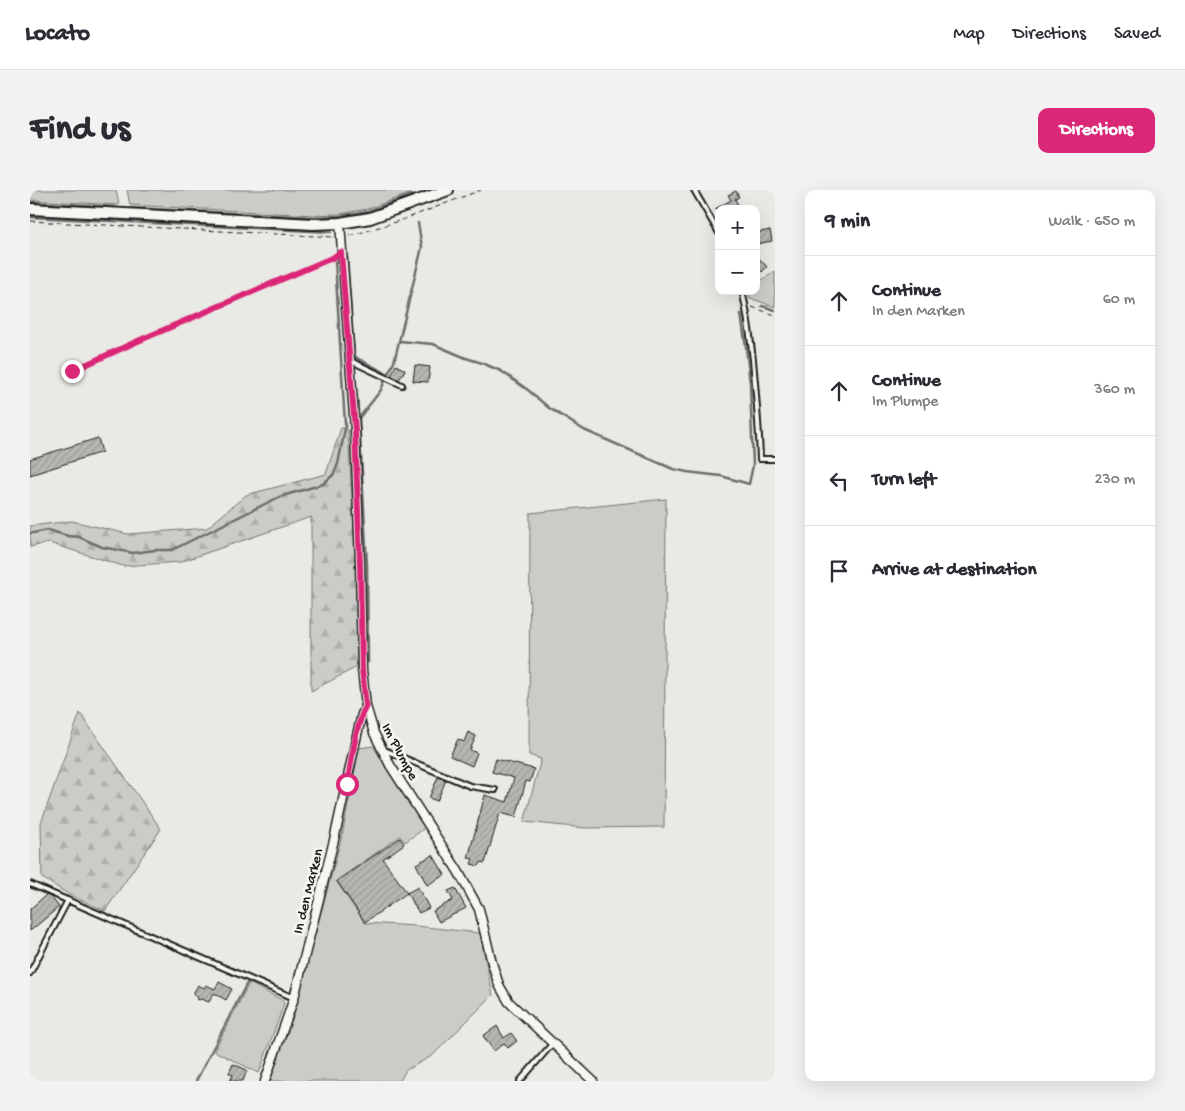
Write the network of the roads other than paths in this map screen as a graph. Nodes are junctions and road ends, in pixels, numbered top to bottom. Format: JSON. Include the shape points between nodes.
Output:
{"nodes":[{"id":1,"x":448,"y":190,"type":"edge"},
{"id":2,"x":694,"y":190,"type":"edge"},
{"id":3,"x":30,"y":209,"type":"edge"},
{"id":4,"x":340,"y":223,"type":"junction"},
{"id":5,"x":715,"y":226,"type":"edge"},
{"id":6,"x":743,"y":295,"type":"edge"},
{"id":7,"x":349,"y":360,"type":"junction"},
{"id":8,"x":402,"y":385,"type":"dead end"},
{"id":9,"x":775,"y":459,"type":"edge"},
{"id":10,"x":366,"y":706,"type":"junction"},
{"id":11,"x":374,"y":732,"type":"junction"},
{"id":12,"x":356,"y":735,"type":"junction"},
{"id":13,"x":383,"y":751,"type":"junction"},
{"id":14,"x":495,"y":790,"type":"dead end"},
{"id":15,"x":30,"y":884,"type":"edge"},
{"id":16,"x":68,"y":900,"type":"junction"},
{"id":17,"x":30,"y":973,"type":"edge"},
{"id":18,"x":294,"y":998,"type":"junction"},
{"id":19,"x":553,"y":1044,"type":"junction"},
{"id":20,"x":265,"y":1081,"type":"edge"},
{"id":21,"x":520,"y":1081,"type":"edge"},
{"id":22,"x":594,"y":1081,"type":"edge"}],
"edges":[{"from":1,"to":4,"type":"main road","via":[[370,218]]},
{"from":2,"to":5,"type":"lane"},
{"from":3,"to":4,"type":"main road"},
{"from":4,"to":7,"type":"street","name":"Im Plumpe"},
{"from":6,"to":9,"type":"lane","via":[[749,325],[760,460]]},
{"from":7,"to":8,"type":"lane"},
{"from":7,"to":10,"type":"street","name":"Im Plumpe","via":[[355,430],[362,669]]},
{"from":10,"to":11,"type":"street","name":"Im Plumpe"},
{"from":10,"to":12,"type":"street","name":"In den Marken"},
{"from":11,"to":12,"type":"street"},
{"from":11,"to":13,"type":"street","name":"Im Plumpe"},
{"from":12,"to":18,"type":"street","name":"In den Marken","via":[[335,836]]},
{"from":13,"to":14,"type":"lane","via":[[470,786]]},
{"from":13,"to":19,"type":"street","name":"Im Plumpe","via":[[479,909],[499,985],[509,1002]]},
{"from":15,"to":16,"type":"lane"},
{"from":16,"to":17,"type":"lane"},
{"from":16,"to":18,"type":"lane"},
{"from":18,"to":20,"type":"street","name":"In den Marken"},
{"from":19,"to":21,"type":"lane"},
{"from":19,"to":22,"type":"street","name":"Im Plumpe"}]}
